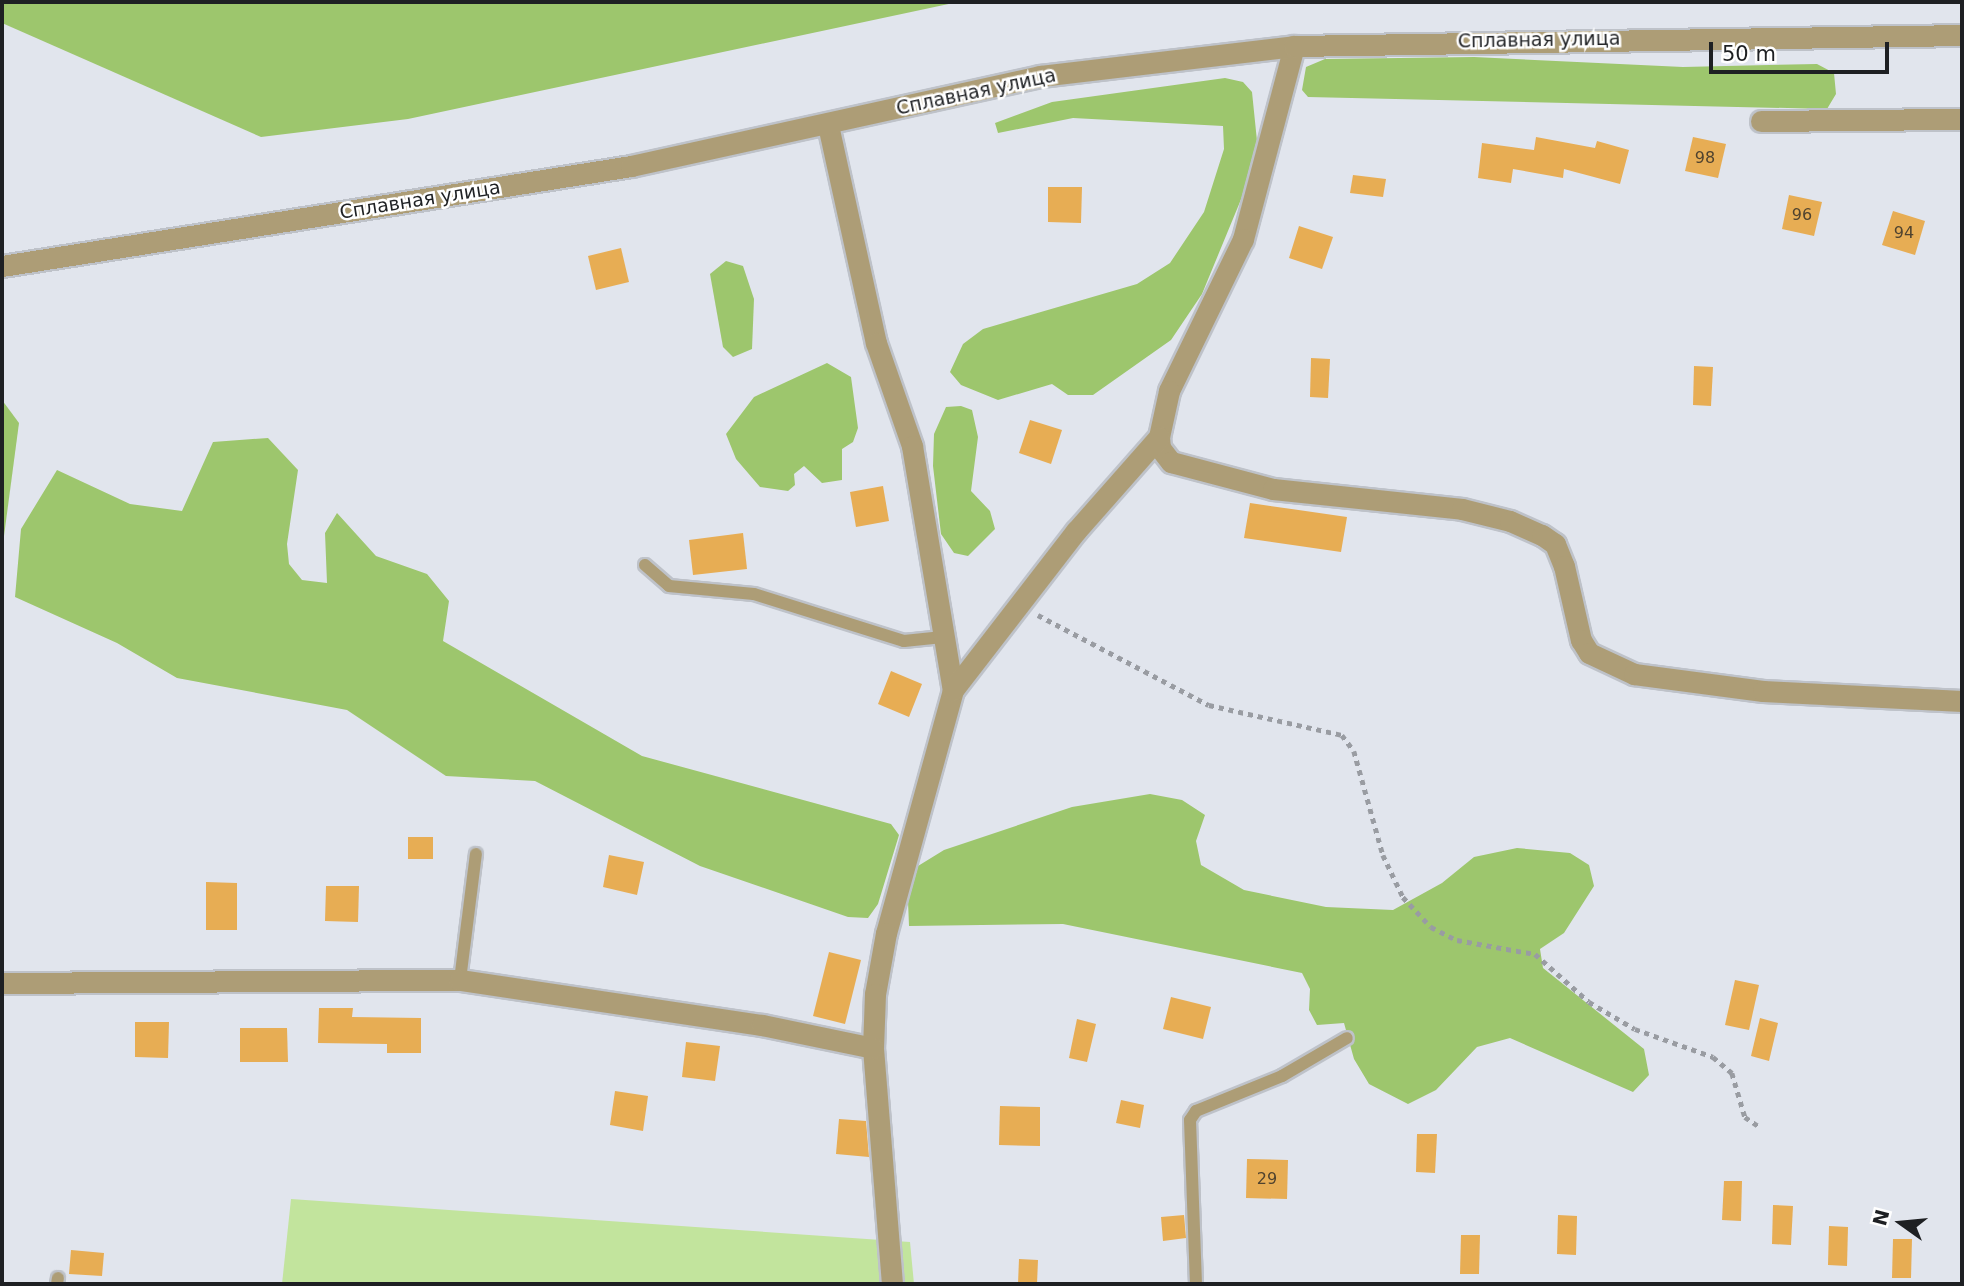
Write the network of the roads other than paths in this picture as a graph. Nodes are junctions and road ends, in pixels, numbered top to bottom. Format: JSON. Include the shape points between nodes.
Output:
{"nodes":[{"id":1,"x":1962,"y":35,"type":"edge"},
{"id":2,"x":1294,"y":46,"type":"junction"},
{"id":3,"x":1962,"y":119,"type":"edge"},
{"id":4,"x":1761,"y":121,"type":"dead end"},
{"id":5,"x":828,"y":125,"type":"junction"},
{"id":6,"x":2,"y":265,"type":"edge"},
{"id":7,"x":1159,"y":437,"type":"junction"},
{"id":8,"x":645,"y":565,"type":"dead end"},
{"id":9,"x":943,"y":637,"type":"junction"},
{"id":10,"x":953,"y":690,"type":"junction"},
{"id":11,"x":1962,"y":701,"type":"edge"},
{"id":12,"x":476,"y":854,"type":"dead end"},
{"id":13,"x":460,"y":980,"type":"junction"},
{"id":14,"x":2,"y":982,"type":"edge"},
{"id":15,"x":1347,"y":1038,"type":"dead end"},
{"id":16,"x":873,"y":1048,"type":"junction"},
{"id":17,"x":892,"y":1284,"type":"edge"},
{"id":18,"x":1196,"y":1284,"type":"edge"}],
"edges":[{"from":1,"to":2,"type":"street","name":"Сплавная улица"},
{"from":2,"to":5,"type":"street","name":"Сплавная улица","via":[[1040,76]]},
{"from":2,"to":7,"type":"street","via":[[1243,239],[1169,391]]},
{"from":3,"to":4,"type":"street"},
{"from":5,"to":6,"type":"street","name":"Сплавная улица","via":[[631,166]]},
{"from":5,"to":9,"type":"street","via":[[876,343],[912,446]]},
{"from":7,"to":10,"type":"street","via":[[1076,531]]},
{"from":7,"to":11,"type":"street","via":[[1164,455],[1179,467],[1273,489],[1462,509],[1542,535],[1555,544],[1564,566],[1581,640],[1589,653],[1634,674],[1763,691]]},
{"from":8,"to":9,"type":"lane","via":[[669,586],[754,594],[904,641]]},
{"from":9,"to":10,"type":"street"},
{"from":10,"to":16,"type":"street","via":[[886,933],[875,995]]},
{"from":12,"to":13,"type":"lane"},
{"from":13,"to":14,"type":"street"},
{"from":13,"to":16,"type":"street","via":[[762,1026]]},
{"from":15,"to":18,"type":"lane","via":[[1282,1076],[1196,1111],[1190,1121]]},
{"from":16,"to":17,"type":"street"}]}
